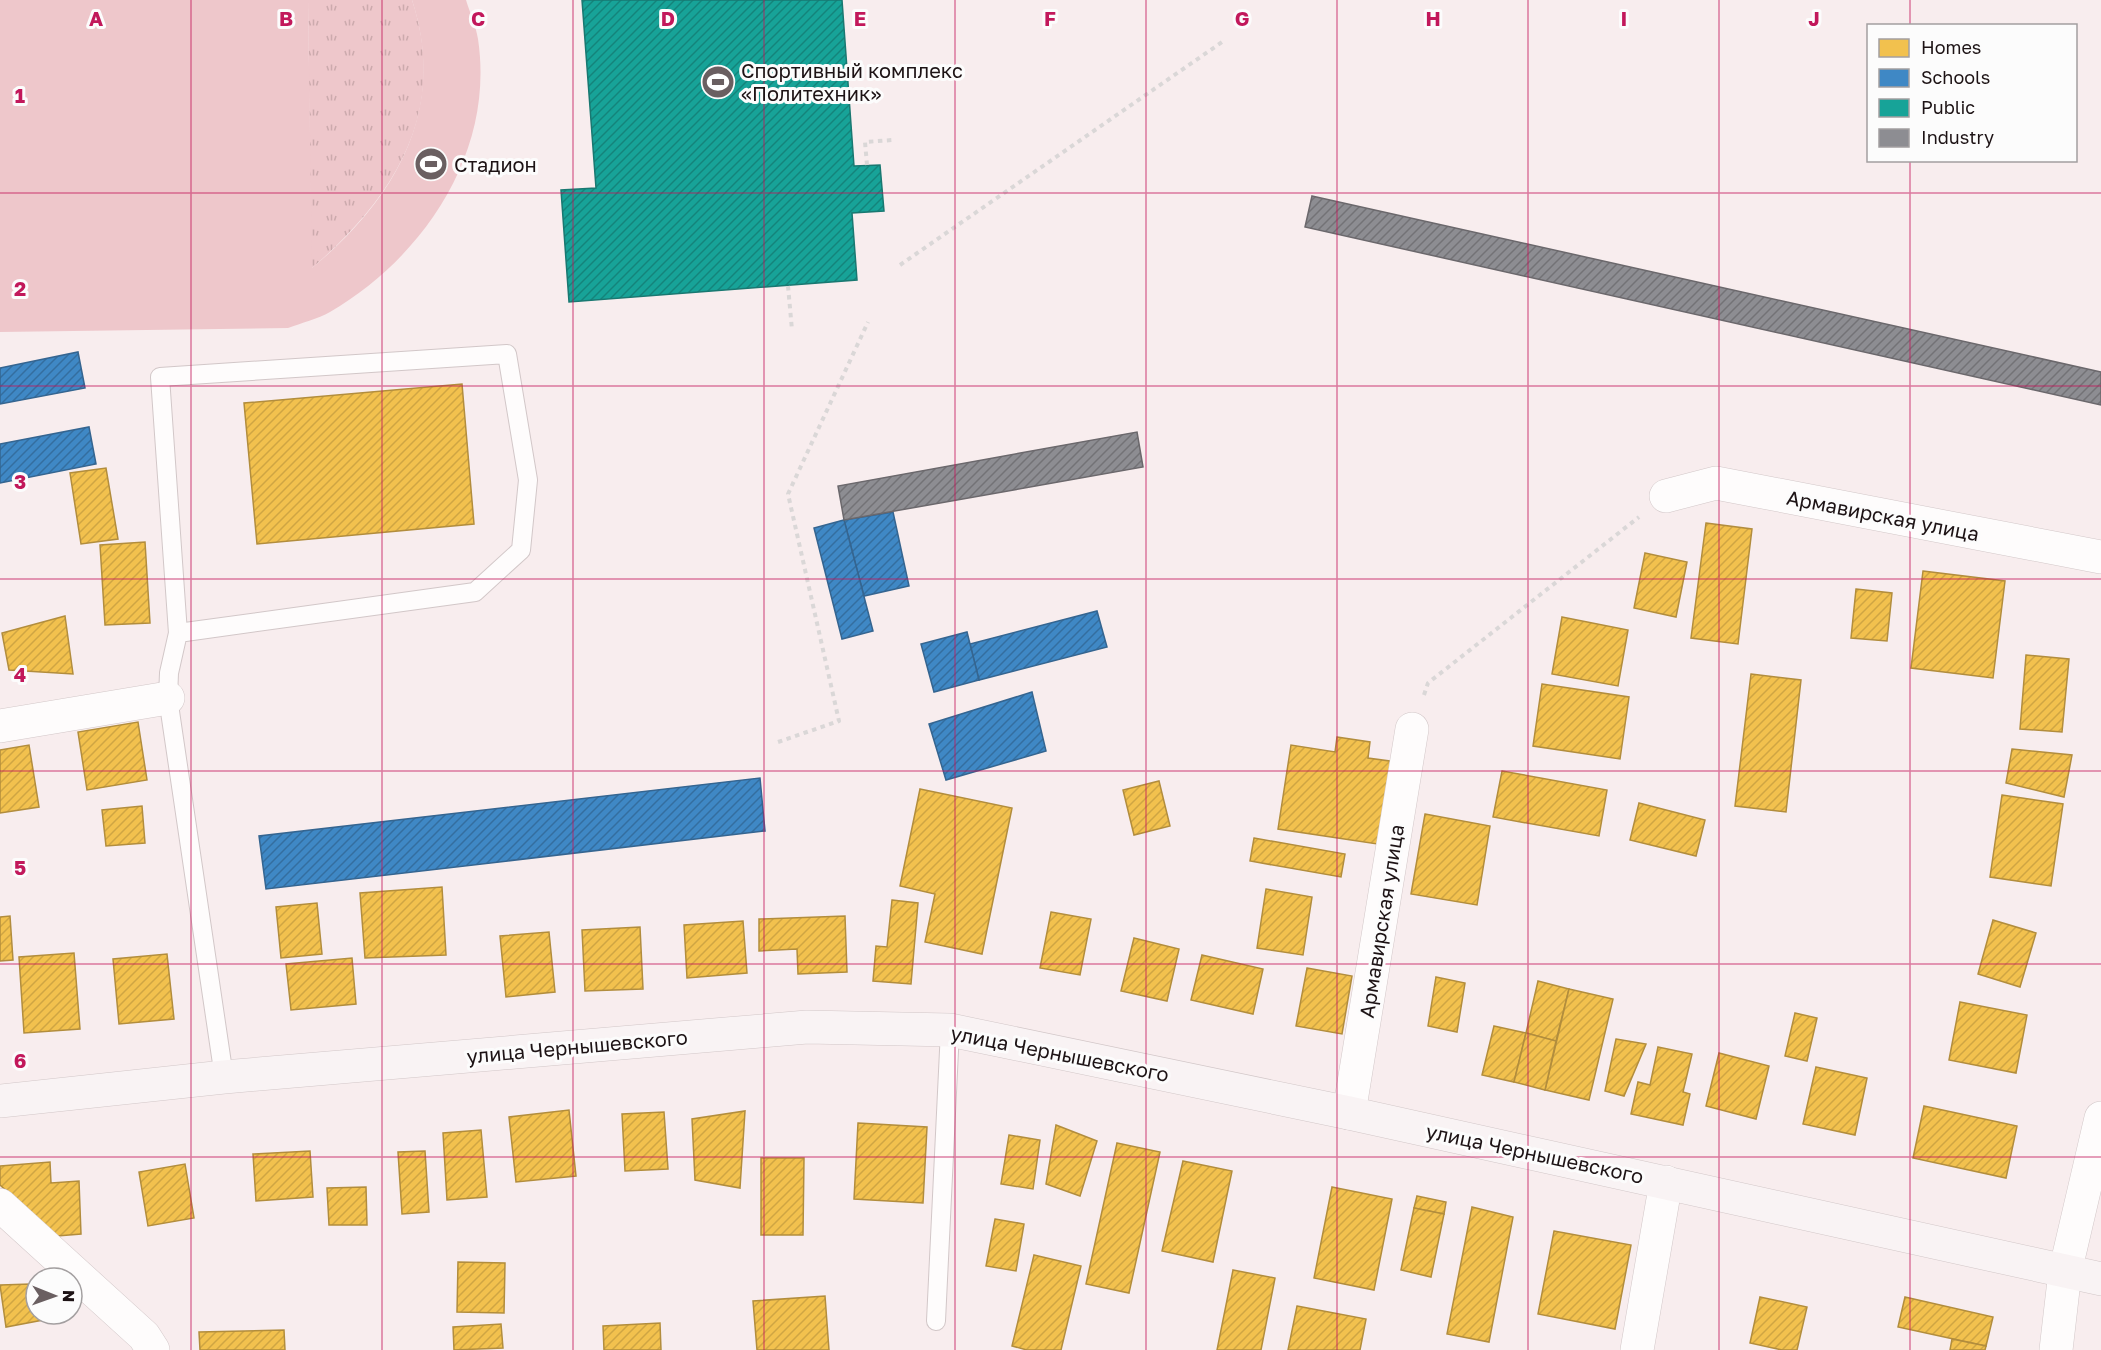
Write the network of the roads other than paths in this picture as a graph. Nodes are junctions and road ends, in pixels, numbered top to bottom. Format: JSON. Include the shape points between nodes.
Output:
{"nodes":[{"id":1,"x":1666,"y":496,"type":"road end"},
{"id":2,"x":2101,"y":557,"type":"edge"},
{"id":3,"x":178,"y":633,"type":"junction"},
{"id":4,"x":168,"y":698,"type":"junction"},
{"id":5,"x":0,"y":726,"type":"edge"},
{"id":6,"x":1412,"y":729,"type":"road end"},
{"id":7,"x":950,"y":1030,"type":"junction"},
{"id":8,"x":224,"y":1077,"type":"junction"},
{"id":9,"x":0,"y":1101,"type":"edge"},
{"id":10,"x":1349,"y":1113,"type":"junction"},
{"id":11,"x":2101,"y":1118,"type":"edge"},
{"id":12,"x":1666,"y":1182,"type":"junction"},
{"id":13,"x":0,"y":1205,"type":"edge"},
{"id":14,"x":2065,"y":1272,"type":"junction"},
{"id":15,"x":2101,"y":1280,"type":"edge"},
{"id":16,"x":936,"y":1321,"type":"dead end"},
{"id":17,"x":153,"y":1350,"type":"edge"},
{"id":18,"x":1637,"y":1350,"type":"edge"},
{"id":19,"x":2056,"y":1350,"type":"edge"}],
"edges":[{"from":1,"to":2,"type":"street","name":"Армавирская улица","via":[[1716,483]]},
{"from":3,"to":3,"type":"lane","via":[[160,377],[507,354],[528,480],[521,550],[475,592]]},
{"from":3,"to":4,"type":"lane"},
{"from":4,"to":5,"type":"street"},
{"from":4,"to":8,"type":"lane"},
{"from":6,"to":10,"type":"street","name":"Армавирская улица"},
{"from":7,"to":8,"type":"street","name":"улица Чернышевского","via":[[807,1027]]},
{"from":7,"to":10,"type":"street","name":"улица Чернышевского"},
{"from":7,"to":16,"type":"lane"},
{"from":8,"to":9,"type":"street","name":"улица Чернышевского"},
{"from":10,"to":12,"type":"street","name":"улица Чернышевского"},
{"from":11,"to":14,"type":"street"},
{"from":12,"to":14,"type":"street","name":"улица Чернышевского"},
{"from":12,"to":18,"type":"street"},
{"from":13,"to":17,"type":"street","via":[[144,1336]]},
{"from":14,"to":15,"type":"street","name":"улица Чернышевского"},
{"from":14,"to":19,"type":"street"}]}
